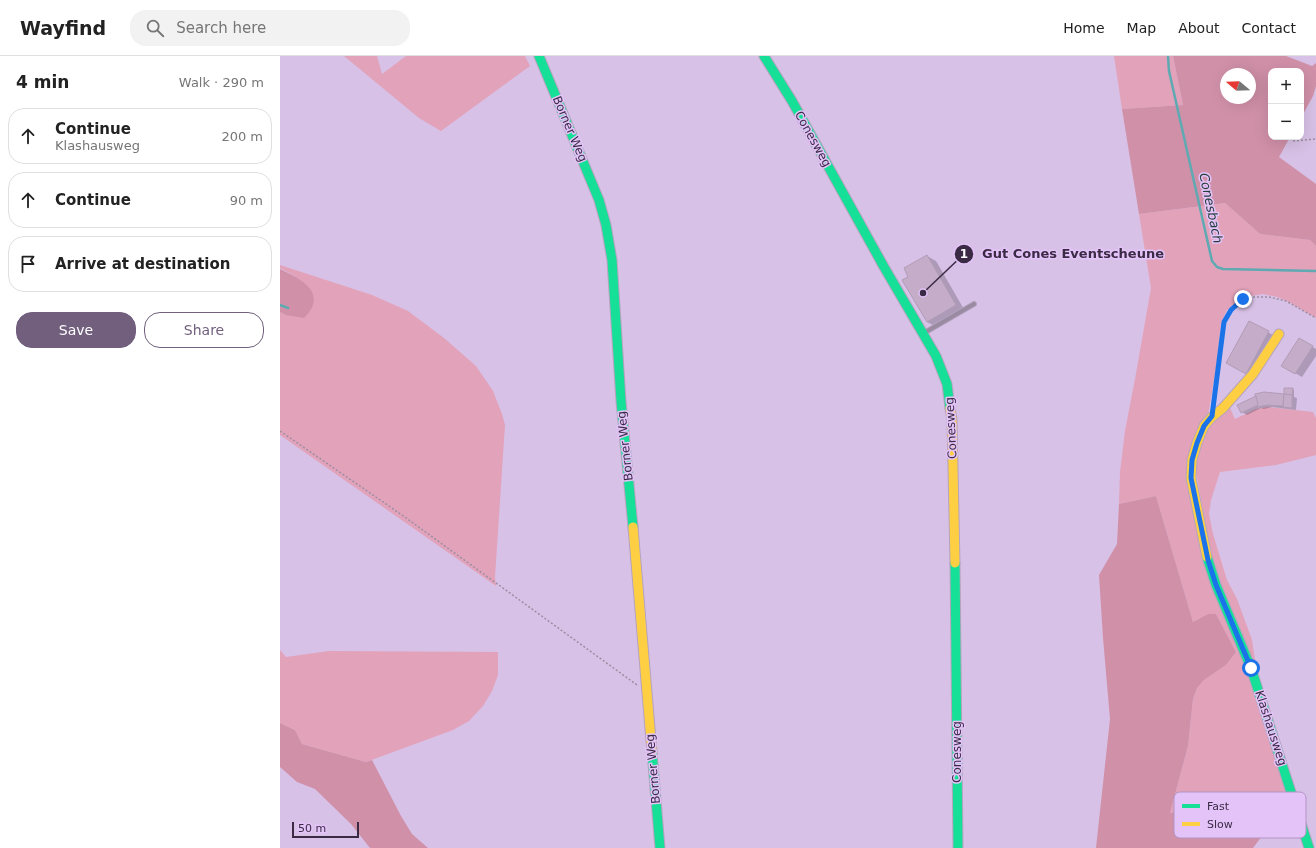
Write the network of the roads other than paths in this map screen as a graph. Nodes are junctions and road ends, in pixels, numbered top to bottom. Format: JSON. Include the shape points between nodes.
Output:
{"nodes":[{"id":1,"x":539,"y":56,"type":"edge"},
{"id":2,"x":764,"y":56,"type":"edge"},
{"id":3,"x":974,"y":304,"type":"dead end"},
{"id":4,"x":923,"y":334,"type":"junction"},
{"id":5,"x":1279,"y":334,"type":"dead end"},
{"id":6,"x":1291,"y":792,"type":"edge"},
{"id":7,"x":1306,"y":838,"type":"edge"},
{"id":8,"x":660,"y":848,"type":"edge"},
{"id":9,"x":958,"y":848,"type":"edge"},
{"id":10,"x":1309,"y":848,"type":"edge"}],
"edges":[{"from":1,"to":8,"type":"street","name":"Borner Weg","via":[[599,200],[612,260],[621,401]]},
{"from":2,"to":4,"type":"street","name":"Conesweg"},
{"from":3,"to":4,"type":"lane"},
{"from":4,"to":9,"type":"street","name":"Conesweg","via":[[944,373],[952,420]]},
{"from":5,"to":6,"type":"street","name":"Klashausweg","via":[[1253,374],[1204,426],[1192,460],[1191,478],[1208,560],[1251,668]]},
{"from":7,"to":10,"type":"street","name":"Klashausweg"}]}
